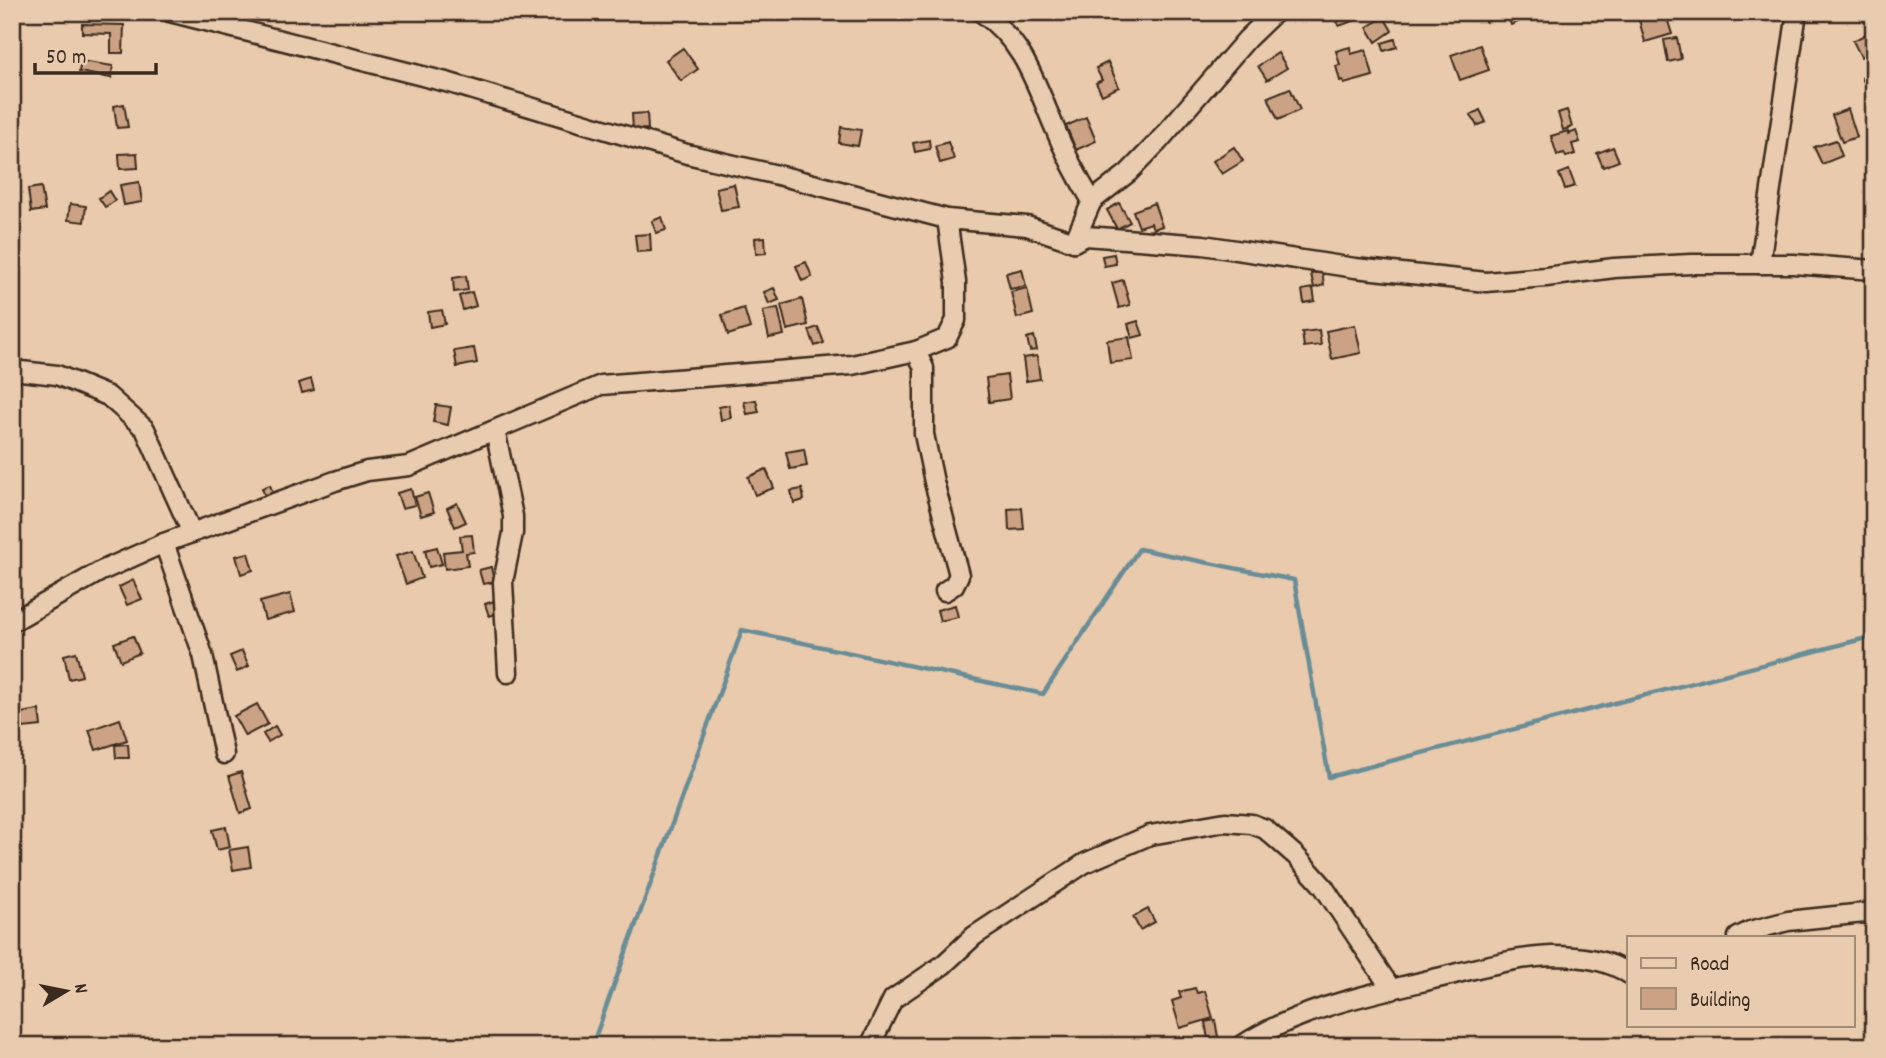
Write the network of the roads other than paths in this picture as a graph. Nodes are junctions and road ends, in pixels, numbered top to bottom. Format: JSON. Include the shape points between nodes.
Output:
{"nodes":[{"id":1,"x":170,"y":12,"type":"edge"},
{"id":2,"x":981,"y":12,"type":"edge"},
{"id":3,"x":1275,"y":12,"type":"edge"},
{"id":4,"x":1797,"y":12,"type":"edge"},
{"id":5,"x":1092,"y":201,"type":"junction"},
{"id":6,"x":947,"y":219,"type":"junction"},
{"id":7,"x":1074,"y":242,"type":"junction"},
{"id":8,"x":1760,"y":264,"type":"junction"},
{"id":9,"x":1874,"y":270,"type":"edge"},
{"id":10,"x":916,"y":351,"type":"junction"},
{"id":11,"x":12,"y":370,"type":"edge"},
{"id":12,"x":495,"y":430,"type":"junction"},
{"id":13,"x":191,"y":533,"type":"junction"},
{"id":14,"x":164,"y":543,"type":"junction"},
{"id":15,"x":945,"y":590,"type":"dead end"},
{"id":16,"x":12,"y":622,"type":"edge"},
{"id":17,"x":508,"y":673,"type":"dead end"},
{"id":18,"x":224,"y":754,"type":"dead end"},
{"id":19,"x":1874,"y":912,"type":"edge"},
{"id":20,"x":1740,"y":936,"type":"edge"},
{"id":21,"x":1627,"y":973,"type":"edge"},
{"id":22,"x":1392,"y":990,"type":"junction"},
{"id":23,"x":870,"y":1046,"type":"edge"},
{"id":24,"x":1241,"y":1046,"type":"edge"}],
"edges":[{"from":1,"to":6,"type":"street","via":[[450,83],[687,154]]},
{"from":2,"to":5,"type":"street","via":[[1021,51]]},
{"from":3,"to":5,"type":"street","via":[[1128,173]]},
{"from":4,"to":8,"type":"street"},
{"from":5,"to":7,"type":"street"},
{"from":6,"to":7,"type":"street","via":[[1027,226]]},
{"from":6,"to":10,"type":"street","via":[[956,320],[947,338]]},
{"from":7,"to":8,"type":"street","via":[[1086,236],[1203,245],[1486,282],[1614,268]]},
{"from":8,"to":9,"type":"street"},
{"from":10,"to":12,"type":"street","via":[[852,365],[601,385]]},
{"from":10,"to":15,"type":"street","via":[[924,368],[924,433],[960,575]]},
{"from":11,"to":13,"type":"street","via":[[57,375],[108,396],[145,429]]},
{"from":12,"to":13,"type":"street","via":[[409,466],[335,481]]},
{"from":12,"to":17,"type":"street","via":[[513,516],[503,582]]},
{"from":13,"to":14,"type":"street"},
{"from":14,"to":16,"type":"street","via":[[101,570]]},
{"from":14,"to":18,"type":"street","via":[[203,655]]},
{"from":19,"to":20,"type":"street","via":[[1788,922]]},
{"from":21,"to":22,"type":"street","via":[[1591,958],[1550,956],[1486,966]]},
{"from":22,"to":23,"type":"street","via":[[1323,886],[1296,856],[1265,829],[1225,822],[1150,835],[1085,863],[974,936],[943,965],[893,999]]},
{"from":22,"to":24,"type":"street","via":[[1311,1012]]}]}
